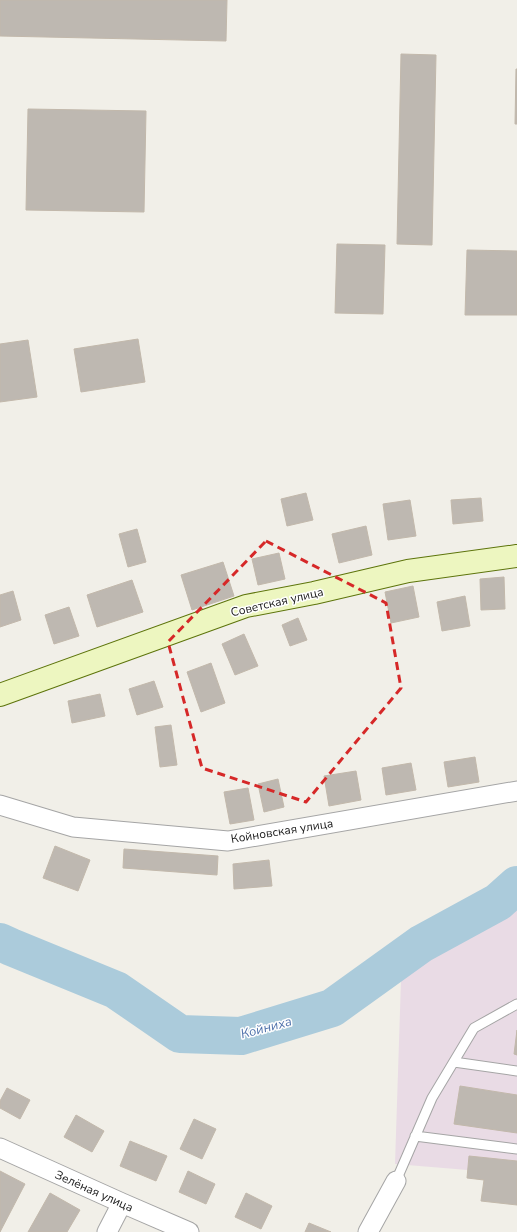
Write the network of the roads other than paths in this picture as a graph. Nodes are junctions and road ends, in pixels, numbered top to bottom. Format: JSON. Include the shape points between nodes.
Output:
{"nodes":[{"id":1,"x":517,"y":556,"type":"edge"},
{"id":2,"x":0,"y":695,"type":"edge"},
{"id":3,"x":517,"y":791,"type":"edge"},
{"id":4,"x":0,"y":805,"type":"edge"},
{"id":5,"x":517,"y":1004,"type":"edge"},
{"id":6,"x":454,"y":1062,"type":"junction"},
{"id":7,"x":517,"y":1071,"type":"edge"},
{"id":8,"x":415,"y":1136,"type":"junction"},
{"id":9,"x":0,"y":1148,"type":"edge"},
{"id":10,"x":517,"y":1149,"type":"edge"},
{"id":11,"x":396,"y":1181,"type":"joint"},
{"id":12,"x":122,"y":1204,"type":"junction"},
{"id":13,"x":107,"y":1232,"type":"edge"},
{"id":14,"x":189,"y":1232,"type":"edge"},
{"id":15,"x":368,"y":1232,"type":"edge"}],
"edges":[{"from":1,"to":2,"type":"main road","name":"Советская улица","via":[[408,571],[246,606]]},
{"from":3,"to":4,"type":"street","name":"Койновская улица","via":[[228,841],[73,827]]},
{"from":5,"to":6,"type":"lane","via":[[474,1028]]},
{"from":6,"to":7,"type":"lane"},
{"from":6,"to":8,"type":"lane","via":[[432,1098]]},
{"from":8,"to":10,"type":"lane"},
{"from":8,"to":11,"type":"lane"},
{"from":9,"to":12,"type":"street","name":"Зелёная улица"},
{"from":11,"to":15,"type":"street"},
{"from":12,"to":13,"type":"street"},
{"from":12,"to":14,"type":"street","name":"Зелёная улица"}]}
